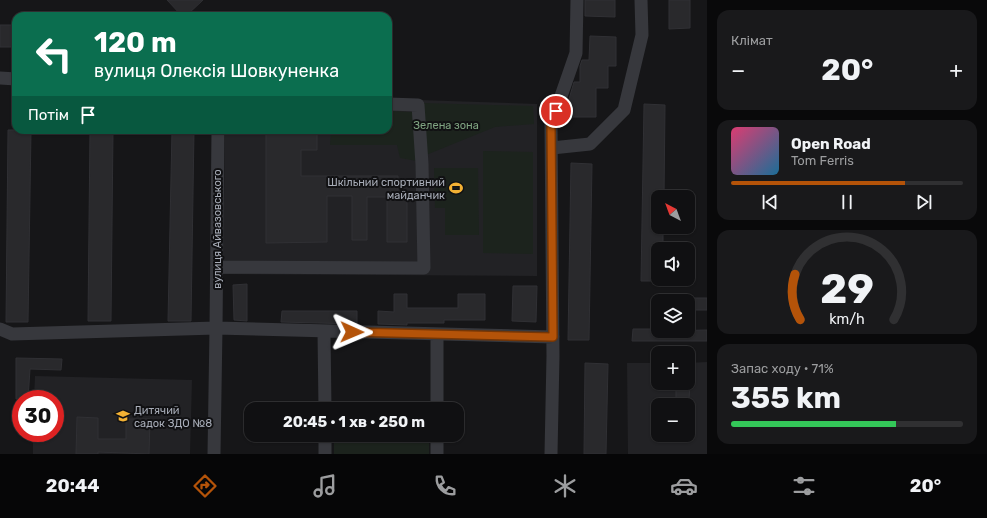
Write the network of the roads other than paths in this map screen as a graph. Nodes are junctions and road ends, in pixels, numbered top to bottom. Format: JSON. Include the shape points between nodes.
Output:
{"nodes":[{"id":1,"x":577,"y":0,"type":"edge"},
{"id":2,"x":641,"y":0,"type":"edge"},
{"id":3,"x":0,"y":78,"type":"edge"},
{"id":4,"x":12,"y":79,"type":"edge"},
{"id":5,"x":392,"y":104,"type":"edge"},
{"id":6,"x":218,"y":134,"type":"edge"},
{"id":7,"x":552,"y":148,"type":"junction"},
{"id":8,"x":217,"y":267,"type":"junction"},
{"id":9,"x":216,"y":328,"type":"junction"},
{"id":10,"x":0,"y":329,"type":"edge"},
{"id":11,"x":324,"y":332,"type":"junction"},
{"id":12,"x":437,"y":334,"type":"junction"},
{"id":13,"x":553,"y":337,"type":"junction"},
{"id":14,"x":325,"y":402,"type":"edge"},
{"id":15,"x":437,"y":402,"type":"edge"},
{"id":16,"x":325,"y":442,"type":"edge"},
{"id":17,"x":437,"y":442,"type":"edge"},
{"id":18,"x":214,"y":454,"type":"edge"},
{"id":19,"x":325,"y":454,"type":"edge"},
{"id":20,"x":437,"y":454,"type":"edge"},
{"id":21,"x":551,"y":454,"type":"edge"}],
"edges":[{"from":1,"to":7,"type":"street","via":[[576,53],[551,125]]},
{"from":2,"to":7,"type":"street","via":[[642,35],[624,110],[590,144]]},
{"from":3,"to":4,"type":"street"},
{"from":5,"to":8,"type":"street","via":[[418,105],[424,268]]},
{"from":6,"to":8,"type":"street","name":"вулиця Айвазовського"},
{"from":7,"to":13,"type":"street"},
{"from":8,"to":9,"type":"street","name":"вулиця Айвазовського"},
{"from":9,"to":10,"type":"street","via":[[12,334]]},
{"from":9,"to":11,"type":"street"},
{"from":9,"to":18,"type":"street","name":"вулиця Айвазовського"},
{"from":11,"to":12,"type":"street"},
{"from":11,"to":14,"type":"street"},
{"from":12,"to":13,"type":"street"},
{"from":12,"to":15,"type":"street"},
{"from":13,"to":21,"type":"street"},
{"from":16,"to":19,"type":"street"},
{"from":17,"to":20,"type":"street"}]}
